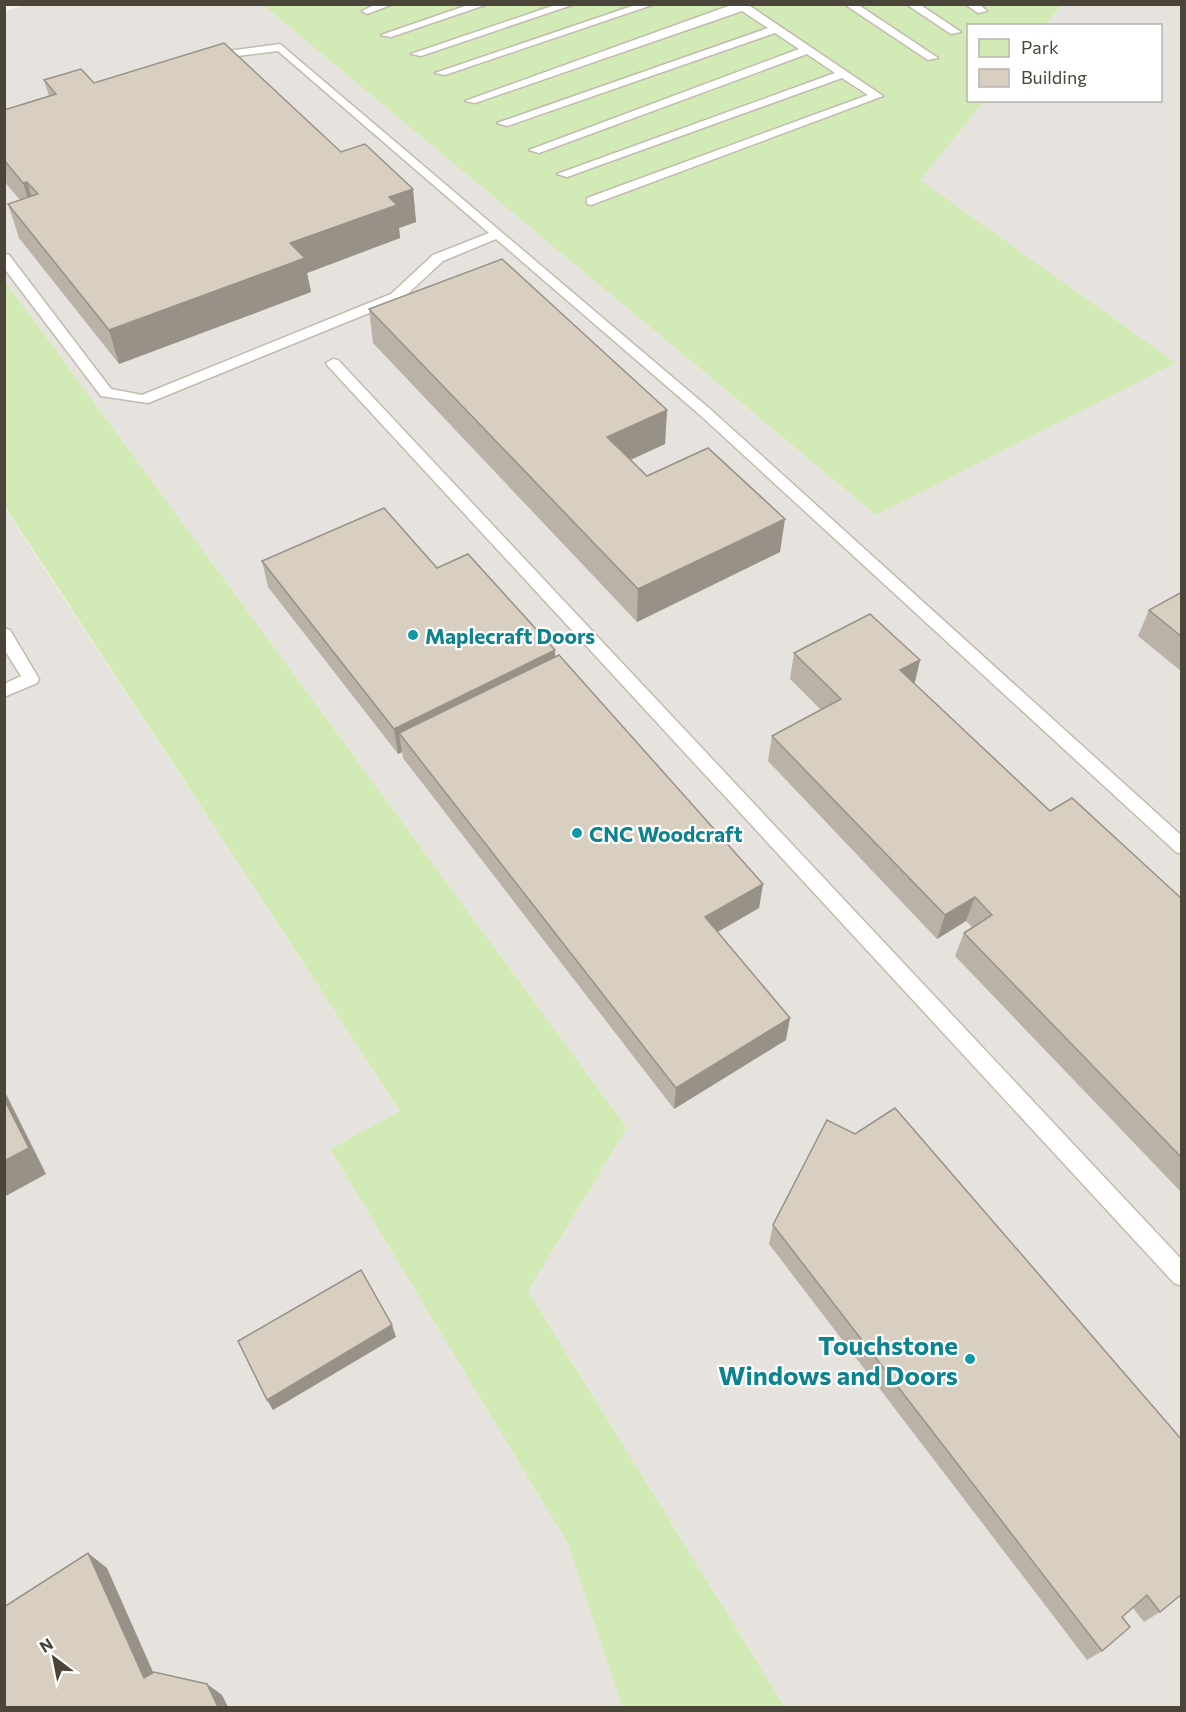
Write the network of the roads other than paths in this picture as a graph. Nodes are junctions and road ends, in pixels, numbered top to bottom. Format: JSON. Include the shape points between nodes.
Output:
{"nodes":[{"id":1,"x":388,"y":4,"type":"edge"},
{"id":2,"x":483,"y":4,"type":"edge"},
{"id":3,"x":570,"y":4,"type":"edge"},
{"id":4,"x":651,"y":4,"type":"edge"},
{"id":5,"x":849,"y":4,"type":"edge"},
{"id":6,"x":911,"y":4,"type":"edge"},
{"id":7,"x":970,"y":4,"type":"edge"},
{"id":8,"x":741,"y":6,"type":"edge"},
{"id":9,"x":368,"y":11,"type":"dead end"},
{"id":10,"x":982,"y":11,"type":"dead end"},
{"id":11,"x":776,"y":29,"type":"junction"},
{"id":12,"x":955,"y":32,"type":"dead end"},
{"id":13,"x":387,"y":35,"type":"dead end"},
{"id":14,"x":808,"y":50,"type":"junction"},
{"id":15,"x":417,"y":54,"type":"dead end"},
{"id":16,"x":198,"y":58,"type":"edge"},
{"id":17,"x":932,"y":58,"type":"dead end"},
{"id":18,"x":441,"y":73,"type":"dead end"},
{"id":19,"x":843,"y":74,"type":"junction"},
{"id":20,"x":471,"y":101,"type":"dead end"},
{"id":21,"x":503,"y":123,"type":"dead end"},
{"id":22,"x":534,"y":150,"type":"dead end"},
{"id":23,"x":563,"y":174,"type":"dead end"},
{"id":24,"x":591,"y":201,"type":"dead end"},
{"id":25,"x":497,"y":234,"type":"junction"},
{"id":26,"x":4,"y":258,"type":"edge"},
{"id":27,"x":333,"y":363,"type":"dead end"},
{"id":28,"x":4,"y":634,"type":"edge"},
{"id":29,"x":4,"y":691,"type":"edge"},
{"id":30,"x":1182,"y":847,"type":"edge"},
{"id":31,"x":1182,"y":1276,"type":"edge"}],
"edges":[{"from":1,"to":9,"type":"lane"},
{"from":2,"to":13,"type":"lane"},
{"from":3,"to":15,"type":"lane"},
{"from":4,"to":18,"type":"lane"},
{"from":5,"to":17,"type":"lane"},
{"from":6,"to":12,"type":"lane"},
{"from":7,"to":10,"type":"lane"},
{"from":8,"to":11,"type":"lane"},
{"from":8,"to":20,"type":"lane"},
{"from":11,"to":14,"type":"lane"},
{"from":11,"to":21,"type":"lane"},
{"from":14,"to":19,"type":"lane"},
{"from":14,"to":22,"type":"lane"},
{"from":16,"to":25,"type":"lane","via":[[280,47]]},
{"from":19,"to":23,"type":"lane"},
{"from":19,"to":24,"type":"lane","via":[[877,96]]},
{"from":25,"to":26,"type":"lane","via":[[438,258],[396,297],[143,400],[106,393]]},
{"from":25,"to":30,"type":"lane","via":[[705,412]]},
{"from":27,"to":31,"type":"lane"},
{"from":28,"to":29,"type":"lane","via":[[31,680]]}]}
